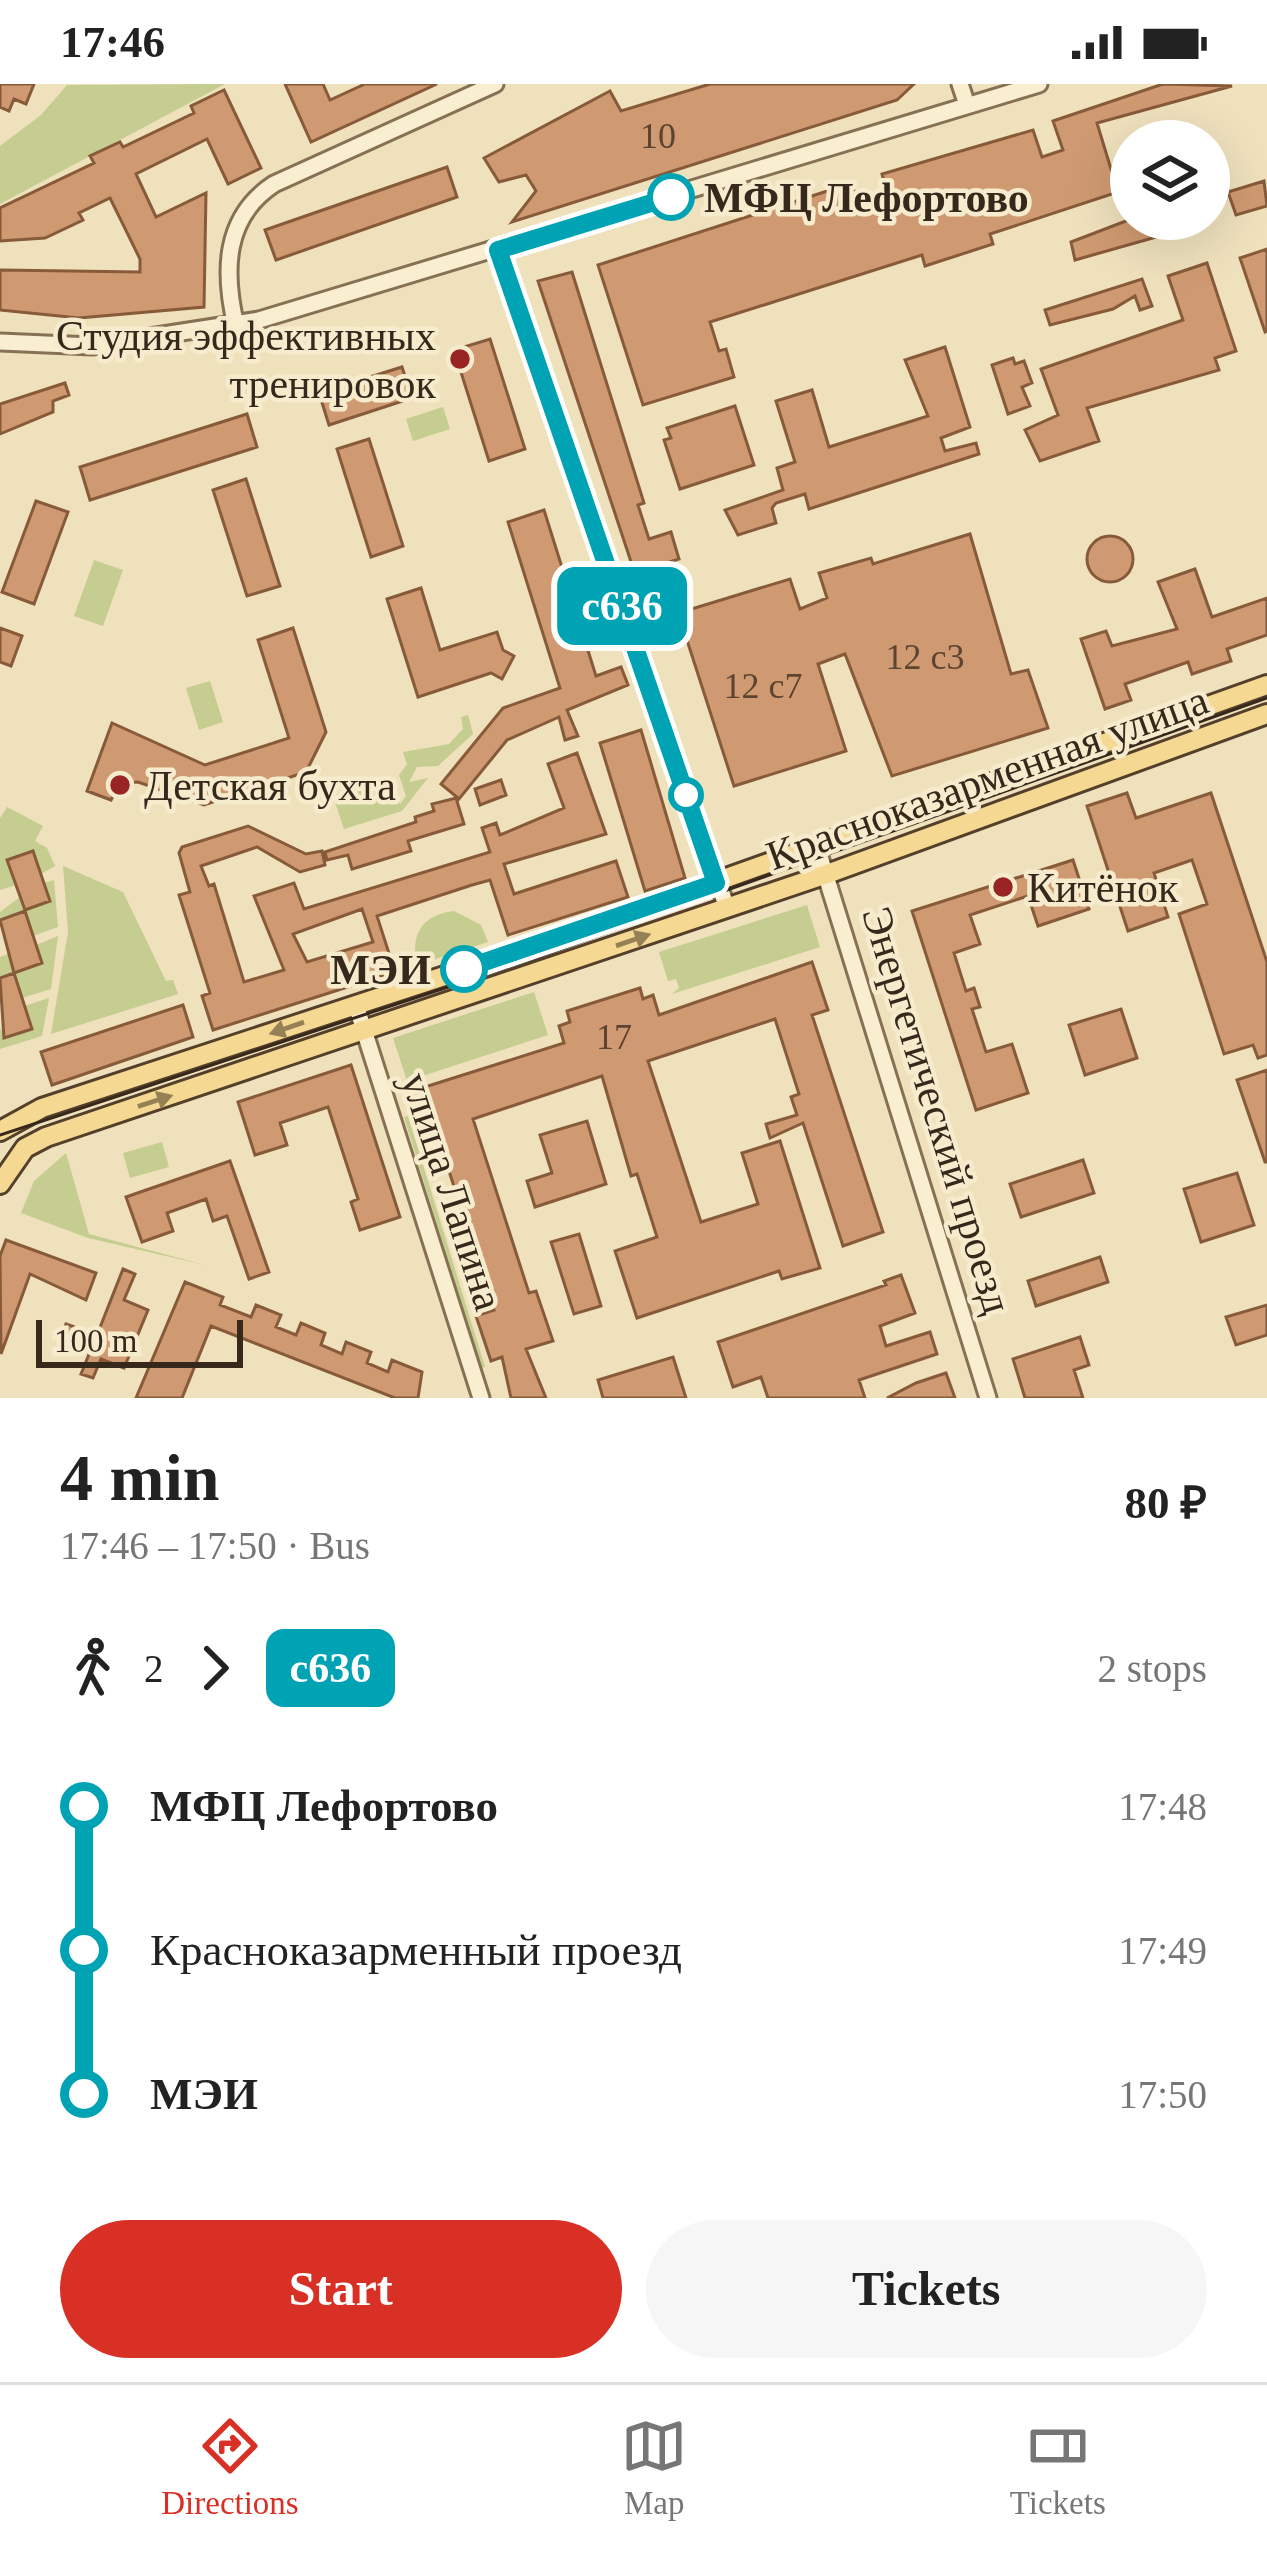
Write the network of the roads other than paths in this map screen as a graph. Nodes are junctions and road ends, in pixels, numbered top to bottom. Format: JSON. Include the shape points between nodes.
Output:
{"nodes":[{"id":1,"x":495,"y":84,"type":"edge"},
{"id":2,"x":960,"y":84,"type":"edge"},
{"id":3,"x":1039,"y":84,"type":"edge"},
{"id":4,"x":967,"y":106,"type":"junction"},
{"id":5,"x":498,"y":250,"type":"junction"},
{"id":6,"x":236,"y":326,"type":"junction"},
{"id":7,"x":0,"y":342,"type":"edge"},
{"id":8,"x":1267,"y":685,"type":"edge"},
{"id":9,"x":1267,"y":714,"type":"edge"},
{"id":10,"x":816,"y":844,"type":"junction"},
{"id":11,"x":827,"y":874,"type":"junction"},
{"id":12,"x":716,"y":883,"type":"junction"},
{"id":13,"x":727,"y":908,"type":"junction"},
{"id":14,"x":356,"y":1005,"type":"junction"},
{"id":15,"x":364,"y":1032,"type":"junction"},
{"id":16,"x":2,"y":1126,"type":"edge"},
{"id":17,"x":44,"y":1138,"type":"junction"},
{"id":18,"x":10,"y":1164,"type":"junction"},
{"id":19,"x":0,"y":1184,"type":"edge"},
{"id":20,"x":481,"y":1398,"type":"edge"},
{"id":21,"x":988,"y":1398,"type":"edge"}],
"edges":[{"from":1,"to":6,"type":"street","via":[[274,184],[253,201],[229,245]]},
{"from":2,"to":4,"type":"street"},
{"from":3,"to":4,"type":"street"},
{"from":4,"to":5,"type":"street"},
{"from":5,"to":6,"type":"street"},
{"from":5,"to":12,"type":"street"},
{"from":6,"to":7,"type":"street","via":[[92,346]]},
{"from":8,"to":10,"type":"main road","name":"Красноказарменная улица"},
{"from":9,"to":11,"type":"main road","name":"Красноказарменная улица"},
{"from":10,"to":11,"type":"street","name":"Энергетический проезд"},
{"from":10,"to":12,"type":"main road","name":"Красноказарменная улица"},
{"from":11,"to":13,"type":"main road","name":"Красноказарменная улица"},
{"from":11,"to":21,"type":"street","name":"Энергетический проезд"},
{"from":12,"to":13,"type":"street"},
{"from":12,"to":14,"type":"main road","name":"Красноказарменная улица"},
{"from":15,"to":13,"type":"main road","name":"Красноказарменная улица","one_way":true},
{"from":14,"to":15,"type":"street","name":"улица Лапина"},
{"from":14,"to":16,"type":"main road","name":"Красноказарменная улица","one_way":true},
{"from":17,"to":15,"type":"main road","name":"Красноказарменная улица","one_way":true},
{"from":15,"to":20,"type":"street","name":"улица Лапина"},
{"from":16,"to":17,"type":"main road"},
{"from":16,"to":18,"type":"main road","via":[[12,1143]]},
{"from":17,"to":18,"type":"main road","name":"Красноказарменная улица"},
{"from":18,"to":19,"type":"main road","name":"Красноказарменная улица"}]}
